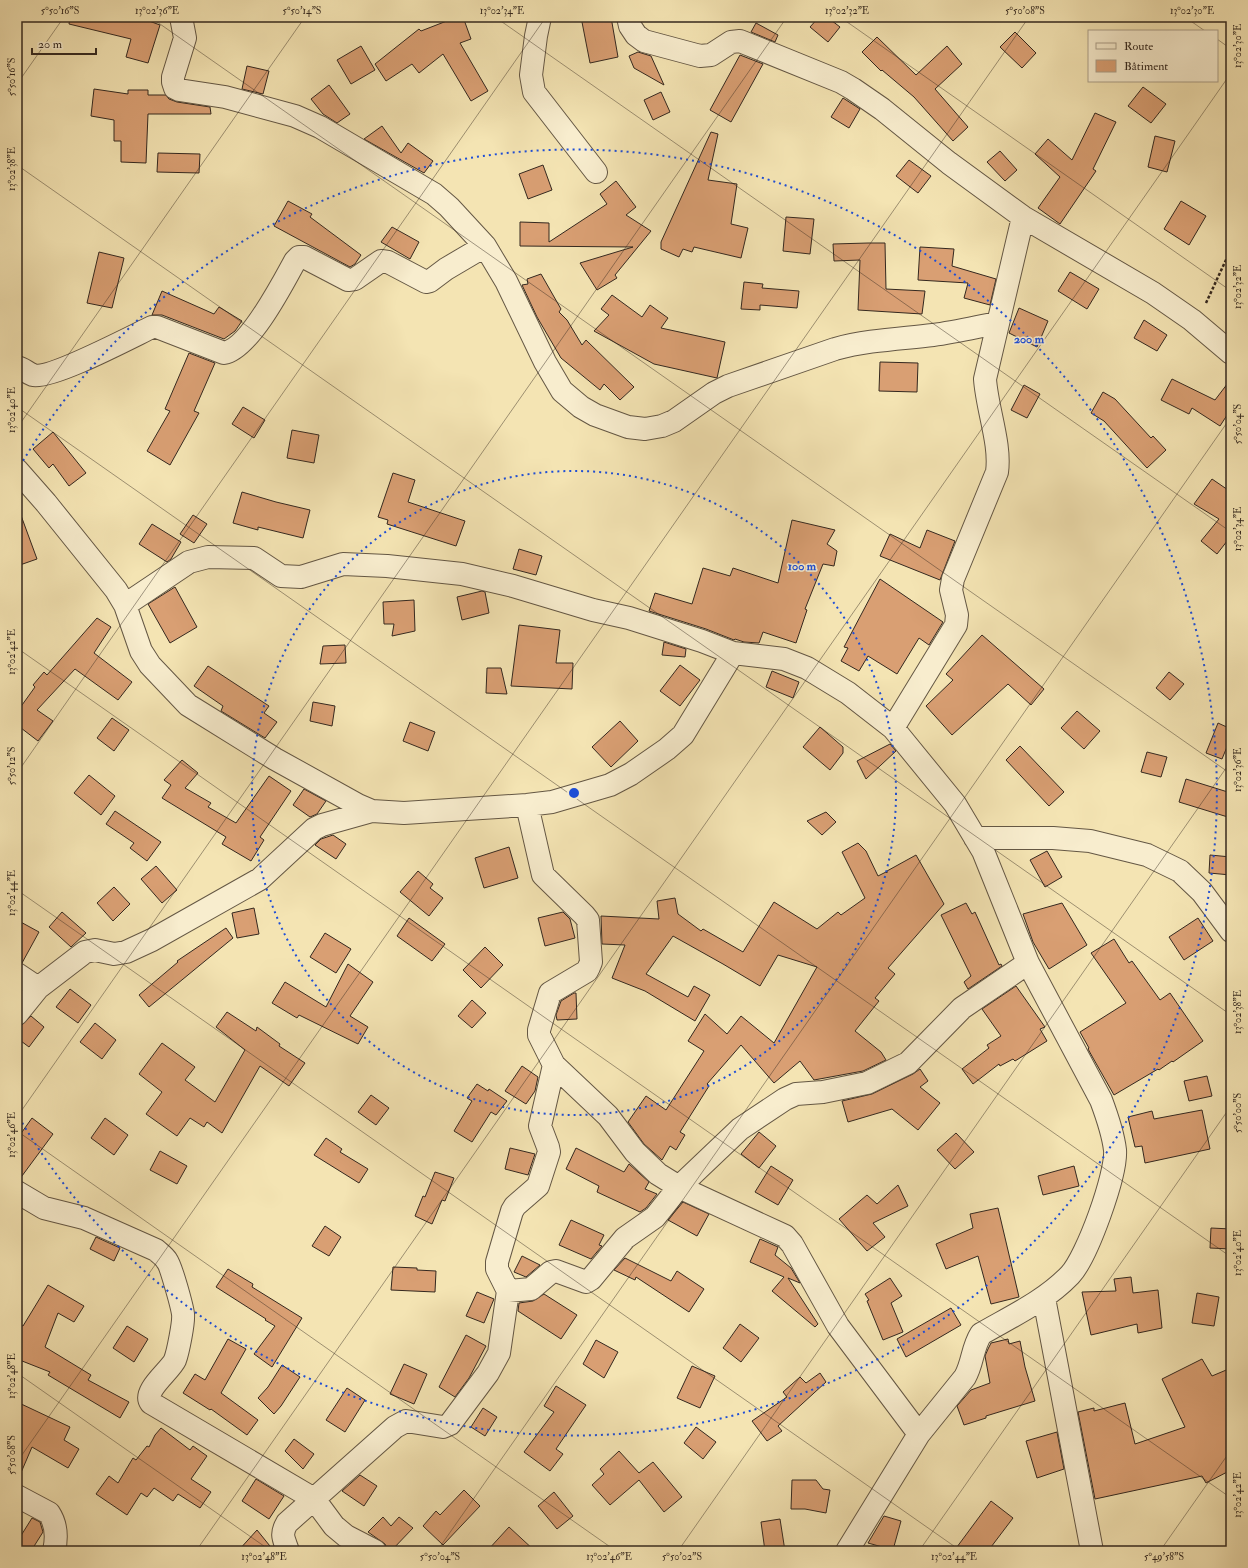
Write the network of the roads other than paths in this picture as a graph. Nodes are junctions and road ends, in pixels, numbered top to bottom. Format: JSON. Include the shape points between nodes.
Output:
{"nodes":[{"id":1,"x":181,"y":17,"type":"edge"},
{"id":2,"x":540,"y":17,"type":"edge"},
{"id":3,"x":628,"y":17,"type":"edge"},
{"id":4,"x":596,"y":172,"type":"dead end"},
{"id":5,"x":1023,"y":217,"type":"junction"},
{"id":6,"x":485,"y":246,"type":"junction"},
{"id":7,"x":997,"y":323,"type":"junction"},
{"id":8,"x":1231,"y":353,"type":"edge"},
{"id":9,"x":17,"y":367,"type":"edge"},
{"id":10,"x":17,"y":470,"type":"edge"},
{"id":11,"x":125,"y":605,"type":"junction"},
{"id":12,"x":733,"y":653,"type":"junction"},
{"id":13,"x":894,"y":728,"type":"junction"},
{"id":14,"x":527,"y":805,"type":"junction"},
{"id":15,"x":387,"y":812,"type":"junction"},
{"id":16,"x":975,"y":838,"type":"junction"},
{"id":17,"x":1231,"y":931,"type":"edge"},
{"id":18,"x":1028,"y":963,"type":"junction"},
{"id":19,"x":17,"y":974,"type":"edge"},
{"id":20,"x":38,"y":988,"type":"junction"},
{"id":21,"x":17,"y":1014,"type":"edge"},
{"id":22,"x":554,"y":1065,"type":"junction"},
{"id":23,"x":679,"y":1187,"type":"junction"},
{"id":24,"x":17,"y":1192,"type":"edge"},
{"id":25,"x":508,"y":1292,"type":"junction"},
{"id":26,"x":1044,"y":1298,"type":"junction"},
{"id":27,"x":920,"y":1434,"type":"junction"},
{"id":28,"x":17,"y":1496,"type":"edge"},
{"id":29,"x":314,"y":1499,"type":"junction"},
{"id":30,"x":54,"y":1551,"type":"edge"},
{"id":31,"x":288,"y":1551,"type":"edge"},
{"id":32,"x":374,"y":1551,"type":"edge"},
{"id":33,"x":847,"y":1551,"type":"edge"},
{"id":34,"x":1092,"y":1551,"type":"edge"}],
"edges":[{"from":1,"to":6,"type":"street","via":[[185,38],[173,77],[175,88],[232,99],[295,116],[320,127],[434,194]]},
{"from":2,"to":4,"type":"street","via":[[532,75],[534,92]]},
{"from":3,"to":5,"type":"street","via":[[630,26],[644,41],[700,56],[711,55],[731,42],[740,41],[841,82],[882,109],[949,163]]},
{"from":5,"to":7,"type":"street"},
{"from":5,"to":8,"type":"street","via":[[1153,293],[1192,320]]},
{"from":6,"to":7,"type":"street","via":[[506,280],[545,362],[562,391],[595,415],[628,427],[645,429],[662,426],[728,386],[848,345],[934,335]]},
{"from":6,"to":9,"type":"street","via":[[426,282],[388,262],[381,261],[355,279],[348,280],[304,257],[299,257],[264,314],[247,336],[229,352],[224,353],[152,327],[68,367],[33,376]]},
{"from":7,"to":13,"type":"street","via":[[985,379],[999,459],[997,472],[953,579],[951,590],[957,615],[956,625]]},
{"from":10,"to":11,"type":"street","via":[[116,590]]},
{"from":11,"to":12,"type":"street","via":[[189,562],[208,557],[254,558],[281,576],[300,577],[351,564],[420,569],[462,574],[513,586],[629,618]]},
{"from":11,"to":15,"type":"street","via":[[141,651],[150,665],[188,705],[275,759],[358,805]]},
{"from":12,"to":13,"type":"street","via":[[784,659],[807,668],[848,693]]},
{"from":12,"to":14,"type":"street","via":[[683,735],[667,749],[610,785],[552,802]]},
{"from":13,"to":16,"type":"street","via":[[955,804]]},
{"from":14,"to":15,"type":"street"},
{"from":14,"to":22,"type":"street","via":[[543,874],[588,920],[591,962],[589,967],[587,971],[550,993],[539,1030]]},
{"from":15,"to":20,"type":"street","via":[[322,824],[252,884],[126,952],[85,952]]},
{"from":16,"to":17,"type":"street","via":[[1053,838],[1090,841],[1147,855],[1180,871],[1202,892]]},
{"from":16,"to":18,"type":"street","via":[[983,851]]},
{"from":18,"to":23,"type":"street","via":[[962,1008],[908,1063],[867,1083],[823,1092],[796,1094],[785,1099],[740,1129]]},
{"from":18,"to":26,"type":"street","via":[[1101,1100],[1115,1151],[1111,1182],[1087,1246],[1070,1275]]},
{"from":19,"to":20,"type":"street"},
{"from":20,"to":21,"type":"street"},
{"from":22,"to":23,"type":"street","via":[[608,1116],[645,1163]]},
{"from":22,"to":25,"type":"street","via":[[540,1120],[549,1152],[541,1181],[512,1210],[497,1262],[497,1269]]},
{"from":23,"to":25,"type":"street","via":[[655,1217],[624,1238],[591,1279],[586,1282],[556,1271],[531,1289]]},
{"from":23,"to":27,"type":"street","via":[[786,1236],[838,1326]]},
{"from":24,"to":29,"type":"street","via":[[44,1208],[84,1218],[156,1250],[168,1261],[183,1314],[182,1322],[175,1359],[157,1381],[148,1399],[192,1428]]},
{"from":25,"to":29,"type":"street","via":[[499,1353],[488,1373],[450,1424],[443,1427],[406,1421],[395,1427]]},
{"from":26,"to":27,"type":"street","via":[[981,1334],[975,1343],[965,1377]]},
{"from":26,"to":34,"type":"street"},
{"from":27,"to":33,"type":"street"},
{"from":28,"to":30,"type":"street","via":[[49,1513],[53,1518],[57,1533]]},
{"from":29,"to":31,"type":"street","via":[[284,1528],[282,1533]]},
{"from":29,"to":32,"type":"street","via":[[334,1526],[346,1536]]}]}
